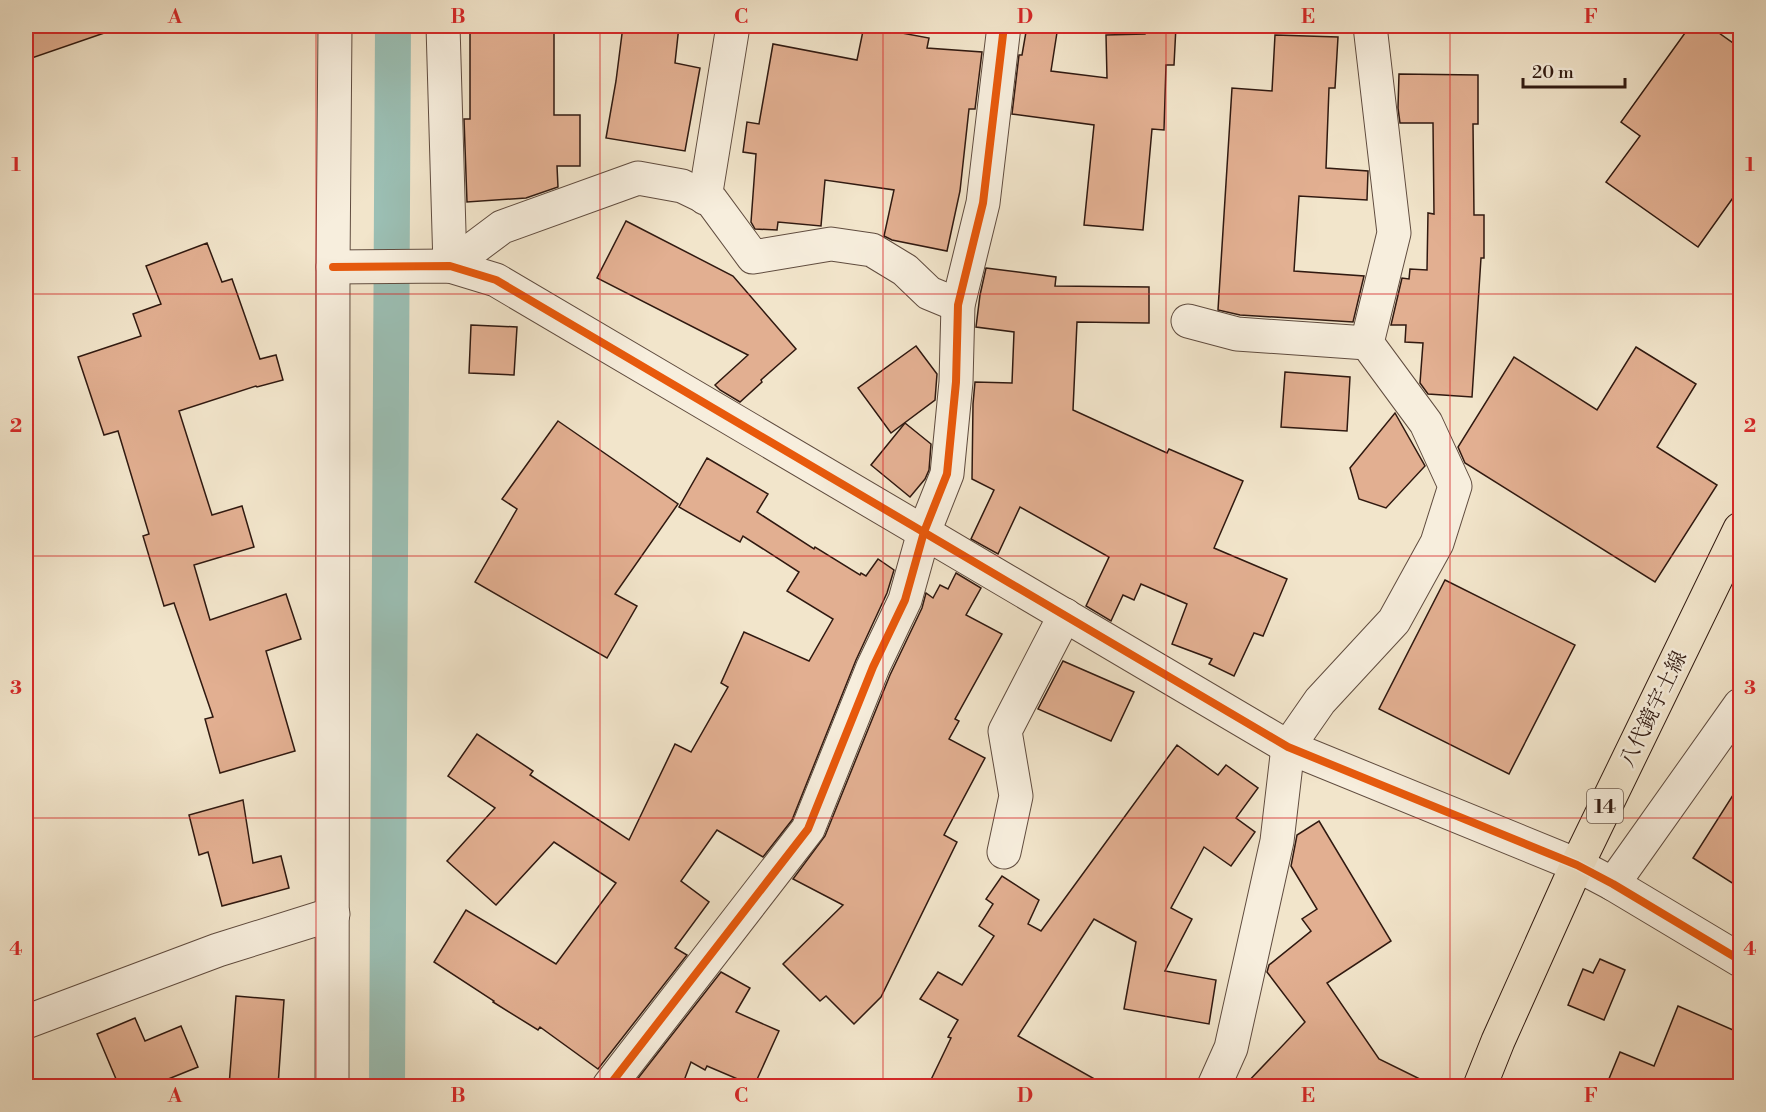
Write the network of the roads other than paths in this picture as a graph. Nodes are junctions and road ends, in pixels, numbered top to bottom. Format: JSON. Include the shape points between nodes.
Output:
{"nodes":[{"id":1,"x":335,"y":26,"type":"edge"},
{"id":2,"x":443,"y":26,"type":"edge"},
{"id":3,"x":733,"y":26,"type":"edge"},
{"id":4,"x":1004,"y":26,"type":"edge"},
{"id":5,"x":1370,"y":26,"type":"edge"},
{"id":6,"x":705,"y":198,"type":"junction"},
{"id":7,"x":450,"y":266,"type":"junction"},
{"id":8,"x":333,"y":267,"type":"junction"},
{"id":9,"x":958,"y":305,"type":"junction"},
{"id":10,"x":1188,"y":321,"type":"dead end"},
{"id":11,"x":1368,"y":343,"type":"junction"},
{"id":12,"x":1740,"y":529,"type":"edge"},
{"id":13,"x":924,"y":531,"type":"junction"},
{"id":14,"x":1065,"y":615,"type":"junction"},
{"id":15,"x":1740,"y":705,"type":"edge"},
{"id":16,"x":1288,"y":747,"type":"junction"},
{"id":17,"x":1004,"y":852,"type":"dead end"},
{"id":18,"x":1576,"y":865,"type":"junction"},
{"id":19,"x":1613,"y":884,"type":"junction"},
{"id":20,"x":333,"y":914,"type":"junction"},
{"id":21,"x":1740,"y":960,"type":"edge"},
{"id":22,"x":26,"y":1022,"type":"edge"},
{"id":23,"x":332,"y":1086,"type":"edge"},
{"id":24,"x":609,"y":1086,"type":"edge"},
{"id":25,"x":1214,"y":1086,"type":"edge"},
{"id":26,"x":1480,"y":1086,"type":"edge"}],
"edges":[{"from":1,"to":8,"type":"street"},
{"from":2,"to":7,"type":"street"},
{"from":3,"to":6,"type":"street"},
{"from":4,"to":9,"type":"street","via":[[984,203]]},
{"from":5,"to":11,"type":"street","via":[[1394,233]]},
{"from":6,"to":7,"type":"street","via":[[682,186],[638,178],[502,227]]},
{"from":6,"to":9,"type":"street","via":[[711,200],[753,257],[831,244],[872,250],[905,270],[929,293]]},
{"from":7,"to":8,"type":"street"},
{"from":7,"to":13,"type":"street","via":[[496,280]]},
{"from":8,"to":20,"type":"street"},
{"from":9,"to":13,"type":"street","via":[[956,382],[946,474]]},
{"from":10,"to":11,"type":"street","via":[[1237,334]]},
{"from":11,"to":16,"type":"street","via":[[1426,423],[1455,486],[1437,543],[1394,621],[1320,701]]},
{"from":12,"to":18,"type":"main road","name":"八代鏡宇土線","number":"14"},
{"from":13,"to":14,"type":"street"},
{"from":13,"to":24,"type":"street","via":[[905,600],[873,667],[808,829]]},
{"from":14,"to":16,"type":"street"},
{"from":14,"to":17,"type":"street","via":[[1005,731],[1016,796]]},
{"from":15,"to":19,"type":"street"},
{"from":16,"to":18,"type":"street"},
{"from":16,"to":25,"type":"street","via":[[1277,841],[1231,1048]]},
{"from":18,"to":19,"type":"street"},
{"from":18,"to":26,"type":"main road","name":"八代鏡宇土線","number":"14"},
{"from":19,"to":21,"type":"street"},
{"from":20,"to":22,"type":"street","via":[[218,950]]},
{"from":20,"to":23,"type":"street"}]}
